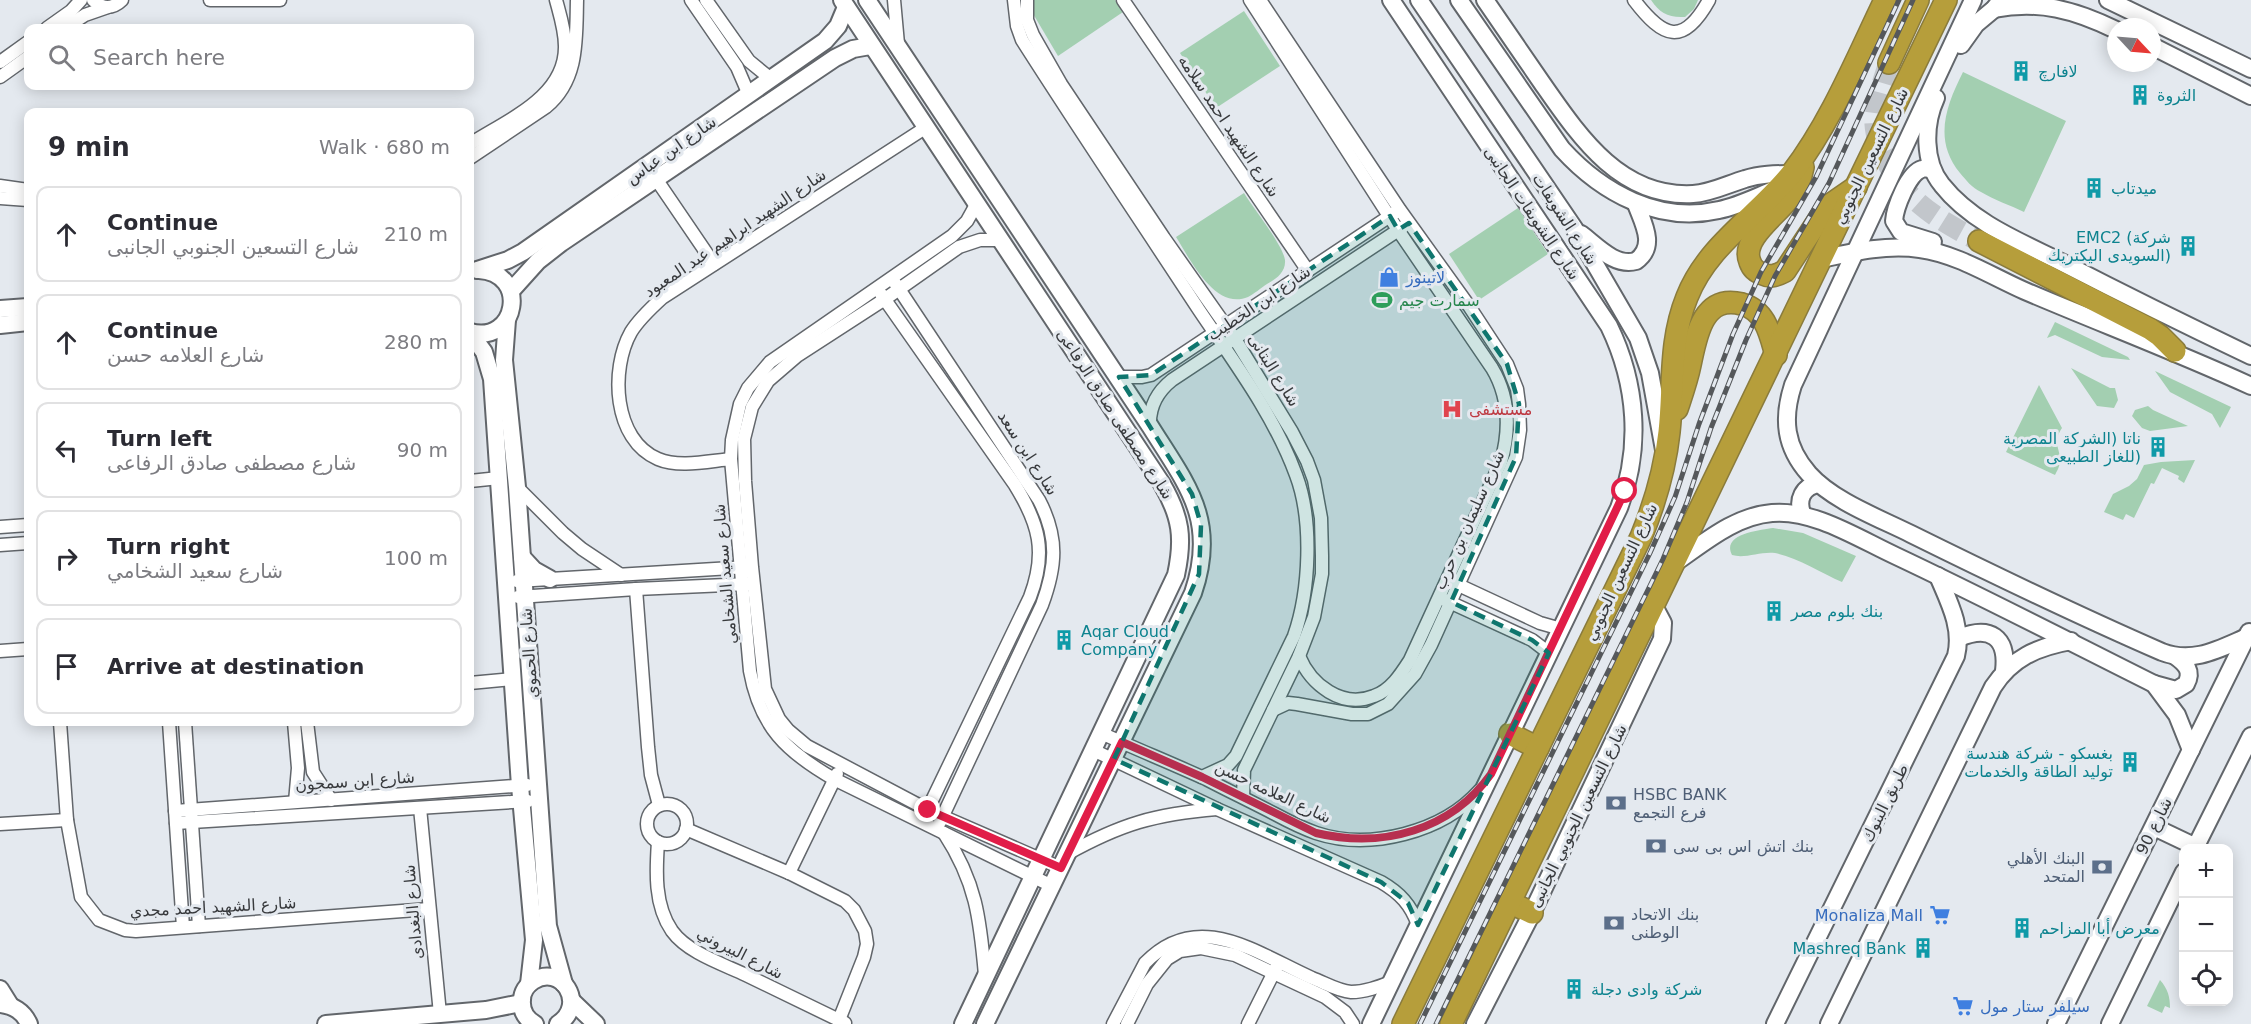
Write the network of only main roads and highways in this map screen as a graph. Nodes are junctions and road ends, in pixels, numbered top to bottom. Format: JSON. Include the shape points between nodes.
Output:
{"nodes":[{"id":1,"x":1885,"y":0,"type":"edge"},
{"id":2,"x":1918,"y":0,"type":"edge"},
{"id":3,"x":1946,"y":0,"type":"edge"},
{"id":4,"x":1889,"y":63,"type":"tunnel mouth"},
{"id":5,"x":1805,"y":154,"type":"junction"},
{"id":6,"x":1856,"y":186,"type":"junction"},
{"id":7,"x":1979,"y":241,"type":"tunnel mouth"},
{"id":8,"x":2175,"y":351,"type":"road end"},
{"id":9,"x":1776,"y":355,"type":"junction"},
{"id":10,"x":1669,"y":430,"type":"junction"},
{"id":11,"x":1510,"y":734,"type":"road end"},
{"id":12,"x":1538,"y":748,"type":"junction"},
{"id":13,"x":1509,"y":902,"type":"junction"},
{"id":14,"x":1532,"y":913,"type":"road end"},
{"id":15,"x":1403,"y":1024,"type":"edge"},
{"id":16,"x":1451,"y":1024,"type":"edge"}],
"edges":[{"from":1,"to":5,"type":"highway","name":"شارع التسعين الجنوبي"},
{"from":2,"to":4,"type":"highway"},
{"from":3,"to":6,"type":"highway","name":"شارع التسعين الجنوبي"},
{"from":5,"to":6,"type":"highway","via":[[1793,193],[1751,240],[1748,258],[1759,273],[1777,276],[1785,272],[1827,207]]},
{"from":5,"to":10,"type":"highway","name":"شارع التسعين الجنوبي","via":[[1784,181],[1711,255],[1686,297],[1671,364]]},
{"from":6,"to":9,"type":"highway","name":"شارع التسعين الجنوبي"},
{"from":7,"to":8,"type":"highway","via":[[2150,329]]},
{"from":9,"to":10,"type":"highway","via":[[1766,324],[1755,310],[1739,303],[1713,308],[1702,320],[1695,338],[1684,388]]},
{"from":9,"to":13,"type":"highway","name":"شارع التسعين الجنوبي"},
{"from":10,"to":12,"type":"highway","name":"شارع التسعين الجنوبي","via":[[1652,511]]},
{"from":11,"to":12,"type":"highway"},
{"from":12,"to":15,"type":"highway","name":"شارع التسعين الجنوبي"},
{"from":13,"to":14,"type":"highway"},
{"from":13,"to":16,"type":"highway","name":"شارع التسعين الجنوبي"}]}
